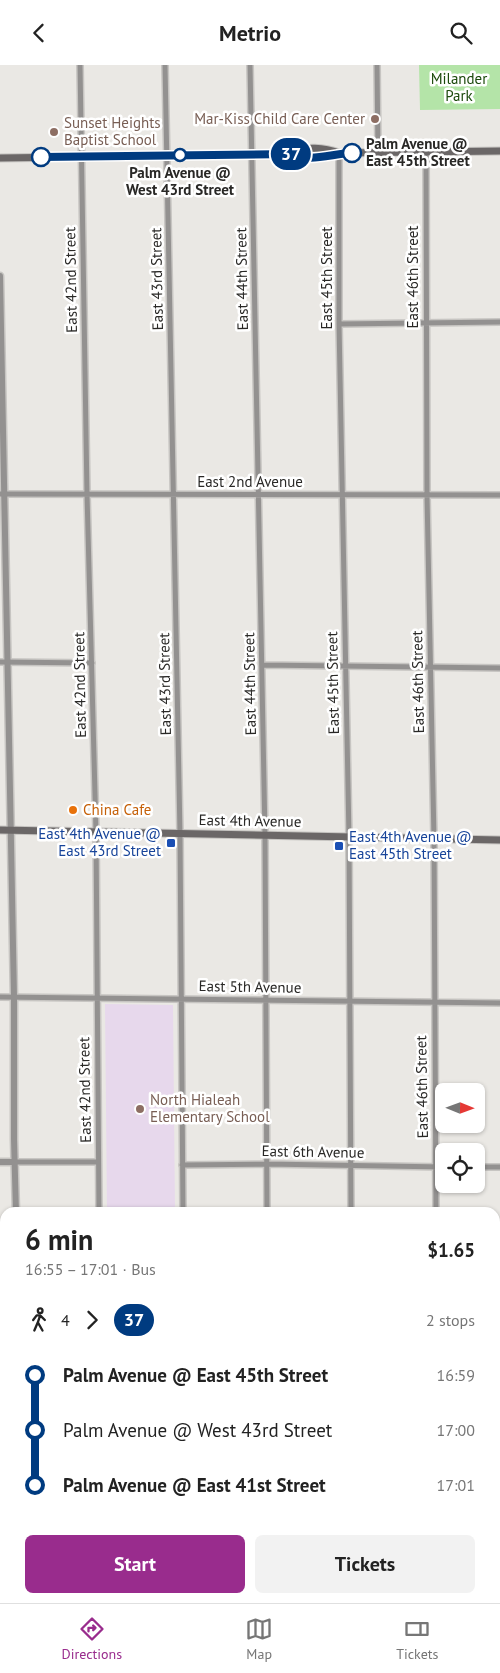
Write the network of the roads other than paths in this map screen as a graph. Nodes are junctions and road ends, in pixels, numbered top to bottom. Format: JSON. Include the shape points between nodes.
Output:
{"nodes":[{"id":1,"x":80,"y":65,"type":"edge"},
{"id":2,"x":165,"y":65,"type":"edge"},
{"id":3,"x":250,"y":65,"type":"edge"},
{"id":4,"x":377,"y":65,"type":"edge"},
{"id":5,"x":426,"y":151,"type":"junction"},
{"id":6,"x":500,"y":151,"type":"edge"},
{"id":7,"x":378,"y":152,"type":"junction"},
{"id":8,"x":338,"y":153,"type":"junction"},
{"id":9,"x":252,"y":154,"type":"junction"},
{"id":10,"x":168,"y":156,"type":"junction"},
{"id":11,"x":82,"y":157,"type":"junction"},
{"id":12,"x":0,"y":158,"type":"edge"},
{"id":13,"x":0,"y":275,"type":"edge"},
{"id":14,"x":500,"y":322,"type":"edge"},
{"id":15,"x":339,"y":324,"type":"junction"},
{"id":16,"x":425,"y":324,"type":"junction"},
{"id":17,"x":0,"y":325,"type":"edge"},
{"id":18,"x":2,"y":493,"type":"edge"},
{"id":19,"x":87,"y":494,"type":"junction"},
{"id":20,"x":259,"y":494,"type":"junction"},
{"id":21,"x":173,"y":495,"type":"junction"},
{"id":22,"x":343,"y":495,"type":"junction"},
{"id":23,"x":427,"y":495,"type":"junction"},
{"id":24,"x":500,"y":495,"type":"edge"},
{"id":25,"x":4,"y":662,"type":"edge"},
{"id":26,"x":92,"y":663,"type":"junction"},
{"id":27,"x":262,"y":665,"type":"junction"},
{"id":28,"x":346,"y":666,"type":"junction"},
{"id":29,"x":431,"y":667,"type":"junction"},
{"id":30,"x":500,"y":668,"type":"edge"},
{"id":31,"x":0,"y":830,"type":"edge"},
{"id":32,"x":10,"y":830,"type":"junction"},
{"id":33,"x":96,"y":832,"type":"junction"},
{"id":34,"x":180,"y":834,"type":"junction"},
{"id":35,"x":265,"y":835,"type":"junction"},
{"id":36,"x":349,"y":837,"type":"junction"},
{"id":37,"x":434,"y":839,"type":"junction"},
{"id":38,"x":500,"y":840,"type":"edge"},
{"id":39,"x":0,"y":997,"type":"edge"},
{"id":40,"x":14,"y":997,"type":"junction"},
{"id":41,"x":96,"y":997,"type":"junction"},
{"id":42,"x":181,"y":999,"type":"junction"},
{"id":43,"x":265,"y":999,"type":"junction"},
{"id":44,"x":350,"y":1001,"type":"junction"},
{"id":45,"x":434,"y":1002,"type":"junction"},
{"id":46,"x":500,"y":1003,"type":"edge"},
{"id":47,"x":436,"y":1143,"type":"edge"},
{"id":48,"x":0,"y":1162,"type":"edge"},
{"id":49,"x":14,"y":1162,"type":"junction"},
{"id":50,"x":98,"y":1162,"type":"junction"},
{"id":51,"x":267,"y":1164,"type":"junction"},
{"id":52,"x":182,"y":1165,"type":"junction"},
{"id":53,"x":350,"y":1165,"type":"junction"},
{"id":54,"x":435,"y":1167,"type":"edge"},
{"id":55,"x":485,"y":1167,"type":"edge"},
{"id":56,"x":500,"y":1167,"type":"edge"},
{"id":57,"x":436,"y":1193,"type":"edge"},
{"id":58,"x":16,"y":1207,"type":"edge"},
{"id":59,"x":99,"y":1207,"type":"edge"},
{"id":60,"x":183,"y":1207,"type":"edge"},
{"id":61,"x":267,"y":1207,"type":"edge"},
{"id":62,"x":351,"y":1207,"type":"edge"},
{"id":63,"x":436,"y":1207,"type":"edge"}],
"edges":[{"from":1,"to":11,"type":"street","name":"East 42nd Street"},
{"from":2,"to":10,"type":"street","name":"East 43rd Street"},
{"from":3,"to":9,"type":"street","name":"East 44th Street"},
{"from":4,"to":7,"type":"street"},
{"from":5,"to":6,"type":"main road"},
{"from":5,"to":7,"type":"main road"},
{"from":5,"to":16,"type":"street","name":"East 46th Street"},
{"from":7,"to":8,"type":"main road"},
{"from":8,"to":9,"type":"main road","via":[[328,157]]},
{"from":8,"to":15,"type":"street","name":"East 45th Street"},
{"from":9,"to":10,"type":"main road"},
{"from":9,"to":20,"type":"street","name":"East 44th Street"},
{"from":10,"to":11,"type":"main road"},
{"from":10,"to":21,"type":"street","name":"East 43rd Street"},
{"from":11,"to":12,"type":"main road"},
{"from":11,"to":19,"type":"street","name":"East 42nd Street"},
{"from":13,"to":17,"type":"street"},
{"from":14,"to":16,"type":"street"},
{"from":15,"to":16,"type":"street"},
{"from":15,"to":22,"type":"street","name":"East 45th Street"},
{"from":16,"to":23,"type":"street","name":"East 46th Street"},
{"from":17,"to":18,"type":"street"},
{"from":18,"to":19,"type":"street","name":"East 2nd Avenue"},
{"from":18,"to":25,"type":"street"},
{"from":19,"to":21,"type":"street","name":"East 2nd Avenue"},
{"from":19,"to":26,"type":"street","name":"East 42nd Street"},
{"from":20,"to":21,"type":"street","name":"East 2nd Avenue"},
{"from":20,"to":22,"type":"street","name":"East 2nd Avenue"},
{"from":20,"to":27,"type":"street","name":"East 44th Street"},
{"from":21,"to":34,"type":"street","name":"East 43rd Street"},
{"from":22,"to":23,"type":"street","name":"East 2nd Avenue"},
{"from":22,"to":28,"type":"street","name":"East 45th Street"},
{"from":23,"to":24,"type":"street","name":"East 2nd Avenue"},
{"from":23,"to":29,"type":"street","name":"East 46th Street"},
{"from":25,"to":26,"type":"street"},
{"from":25,"to":32,"type":"street"},
{"from":26,"to":33,"type":"street","name":"East 42nd Street"},
{"from":27,"to":28,"type":"street"},
{"from":27,"to":35,"type":"street","name":"East 44th Street"},
{"from":28,"to":29,"type":"street"},
{"from":28,"to":36,"type":"street","name":"East 45th Street"},
{"from":29,"to":30,"type":"street"},
{"from":29,"to":37,"type":"street","name":"East 46th Street"},
{"from":31,"to":32,"type":"main road","name":"East 4th Avenue"},
{"from":32,"to":33,"type":"main road","name":"East 4th Avenue"},
{"from":32,"to":40,"type":"street"},
{"from":33,"to":34,"type":"main road","name":"East 4th Avenue"},
{"from":33,"to":41,"type":"street","name":"East 42nd Street"},
{"from":34,"to":35,"type":"main road","name":"East 4th Avenue"},
{"from":34,"to":42,"type":"street","name":"East 43rd Street"},
{"from":35,"to":36,"type":"main road","name":"East 4th Avenue"},
{"from":35,"to":43,"type":"street","name":"East 44th Street"},
{"from":36,"to":37,"type":"main road","name":"East 4th Avenue"},
{"from":36,"to":44,"type":"street","name":"East 45th Street"},
{"from":37,"to":38,"type":"main road","name":"East 4th Avenue"},
{"from":37,"to":45,"type":"street","name":"East 46th Street"},
{"from":39,"to":40,"type":"street","name":"East 5th Avenue"},
{"from":40,"to":41,"type":"street","name":"East 5th Avenue"},
{"from":40,"to":49,"type":"street"},
{"from":41,"to":42,"type":"street","name":"East 5th Avenue"},
{"from":41,"to":50,"type":"street","name":"East 42nd Street"},
{"from":42,"to":43,"type":"street","name":"East 5th Avenue"},
{"from":42,"to":52,"type":"street","name":"East 43rd Street"},
{"from":43,"to":44,"type":"street","name":"East 5th Avenue"},
{"from":43,"to":51,"type":"street","name":"East 44th Street"},
{"from":44,"to":45,"type":"street","name":"East 5th Avenue"},
{"from":44,"to":53,"type":"street","name":"East 45th Street"},
{"from":45,"to":46,"type":"street","name":"East 5th Avenue"},
{"from":45,"to":47,"type":"street","name":"East 46th Street"},
{"from":48,"to":49,"type":"street"},
{"from":49,"to":50,"type":"street"},
{"from":49,"to":58,"type":"street"},
{"from":50,"to":59,"type":"street","name":"East 42nd Street"},
{"from":51,"to":52,"type":"street","name":"East 6th Avenue"},
{"from":51,"to":53,"type":"street","name":"East 6th Avenue"},
{"from":51,"to":61,"type":"street","name":"East 44th Street"},
{"from":52,"to":60,"type":"street","name":"East 43rd Street"},
{"from":53,"to":54,"type":"street","name":"East 6th Avenue"},
{"from":53,"to":62,"type":"street","name":"East 45th Street"},
{"from":55,"to":56,"type":"street"},
{"from":57,"to":63,"type":"street","name":"East 46th Street"}]}
